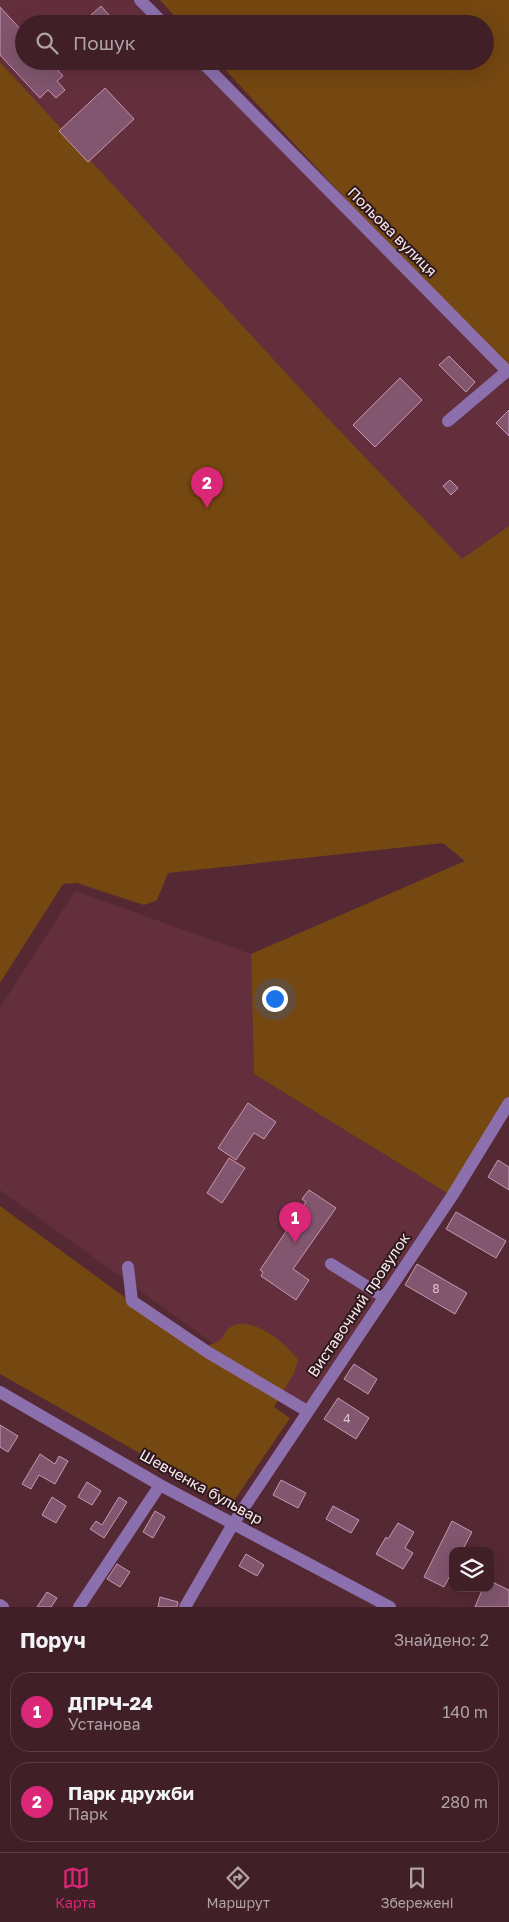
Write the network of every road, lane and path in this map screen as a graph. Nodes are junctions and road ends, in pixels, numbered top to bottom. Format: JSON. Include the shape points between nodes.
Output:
{"nodes":[{"id":1,"x":140,"y":0,"type":"edge"},
{"id":2,"x":155,"y":15,"type":"edge"},
{"id":3,"x":210,"y":70,"type":"edge"},
{"id":4,"x":448,"y":421,"type":"dead end"},
{"id":5,"x":509,"y":1104,"type":"edge"},
{"id":6,"x":331,"y":1264,"type":"dead end"},
{"id":7,"x":128,"y":1267,"type":"dead end"},
{"id":8,"x":384,"y":1297,"type":"junction"},
{"id":9,"x":0,"y":1392,"type":"edge"},
{"id":10,"x":307,"y":1411,"type":"junction"},
{"id":11,"x":160,"y":1485,"type":"junction"},
{"id":12,"x":232,"y":1524,"type":"junction"},
{"id":13,"x":79,"y":1607,"type":"edge"},
{"id":14,"x":185,"y":1607,"type":"edge"},
{"id":15,"x":390,"y":1607,"type":"edge"}],
"edges":[{"from":1,"to":2,"type":"street"},
{"from":3,"to":4,"type":"street","name":"Польова вулиця","via":[[507,371]]},
{"from":5,"to":8,"type":"street","name":"Виставочний провулок"},
{"from":6,"to":8,"type":"street"},
{"from":7,"to":10,"type":"street","via":[[132,1301],[209,1353]]},
{"from":8,"to":10,"type":"street","name":"Виставочний провулок"},
{"from":9,"to":11,"type":"street","name":"Шевченка бульвар"},
{"from":10,"to":12,"type":"street","name":"Виставочний провулок"},
{"from":11,"to":12,"type":"street","name":"Шевченка бульвар"},
{"from":11,"to":13,"type":"street"},
{"from":12,"to":14,"type":"street","name":"Виставочний провулок"},
{"from":12,"to":15,"type":"street","name":"Шевченка бульвар"}]}
